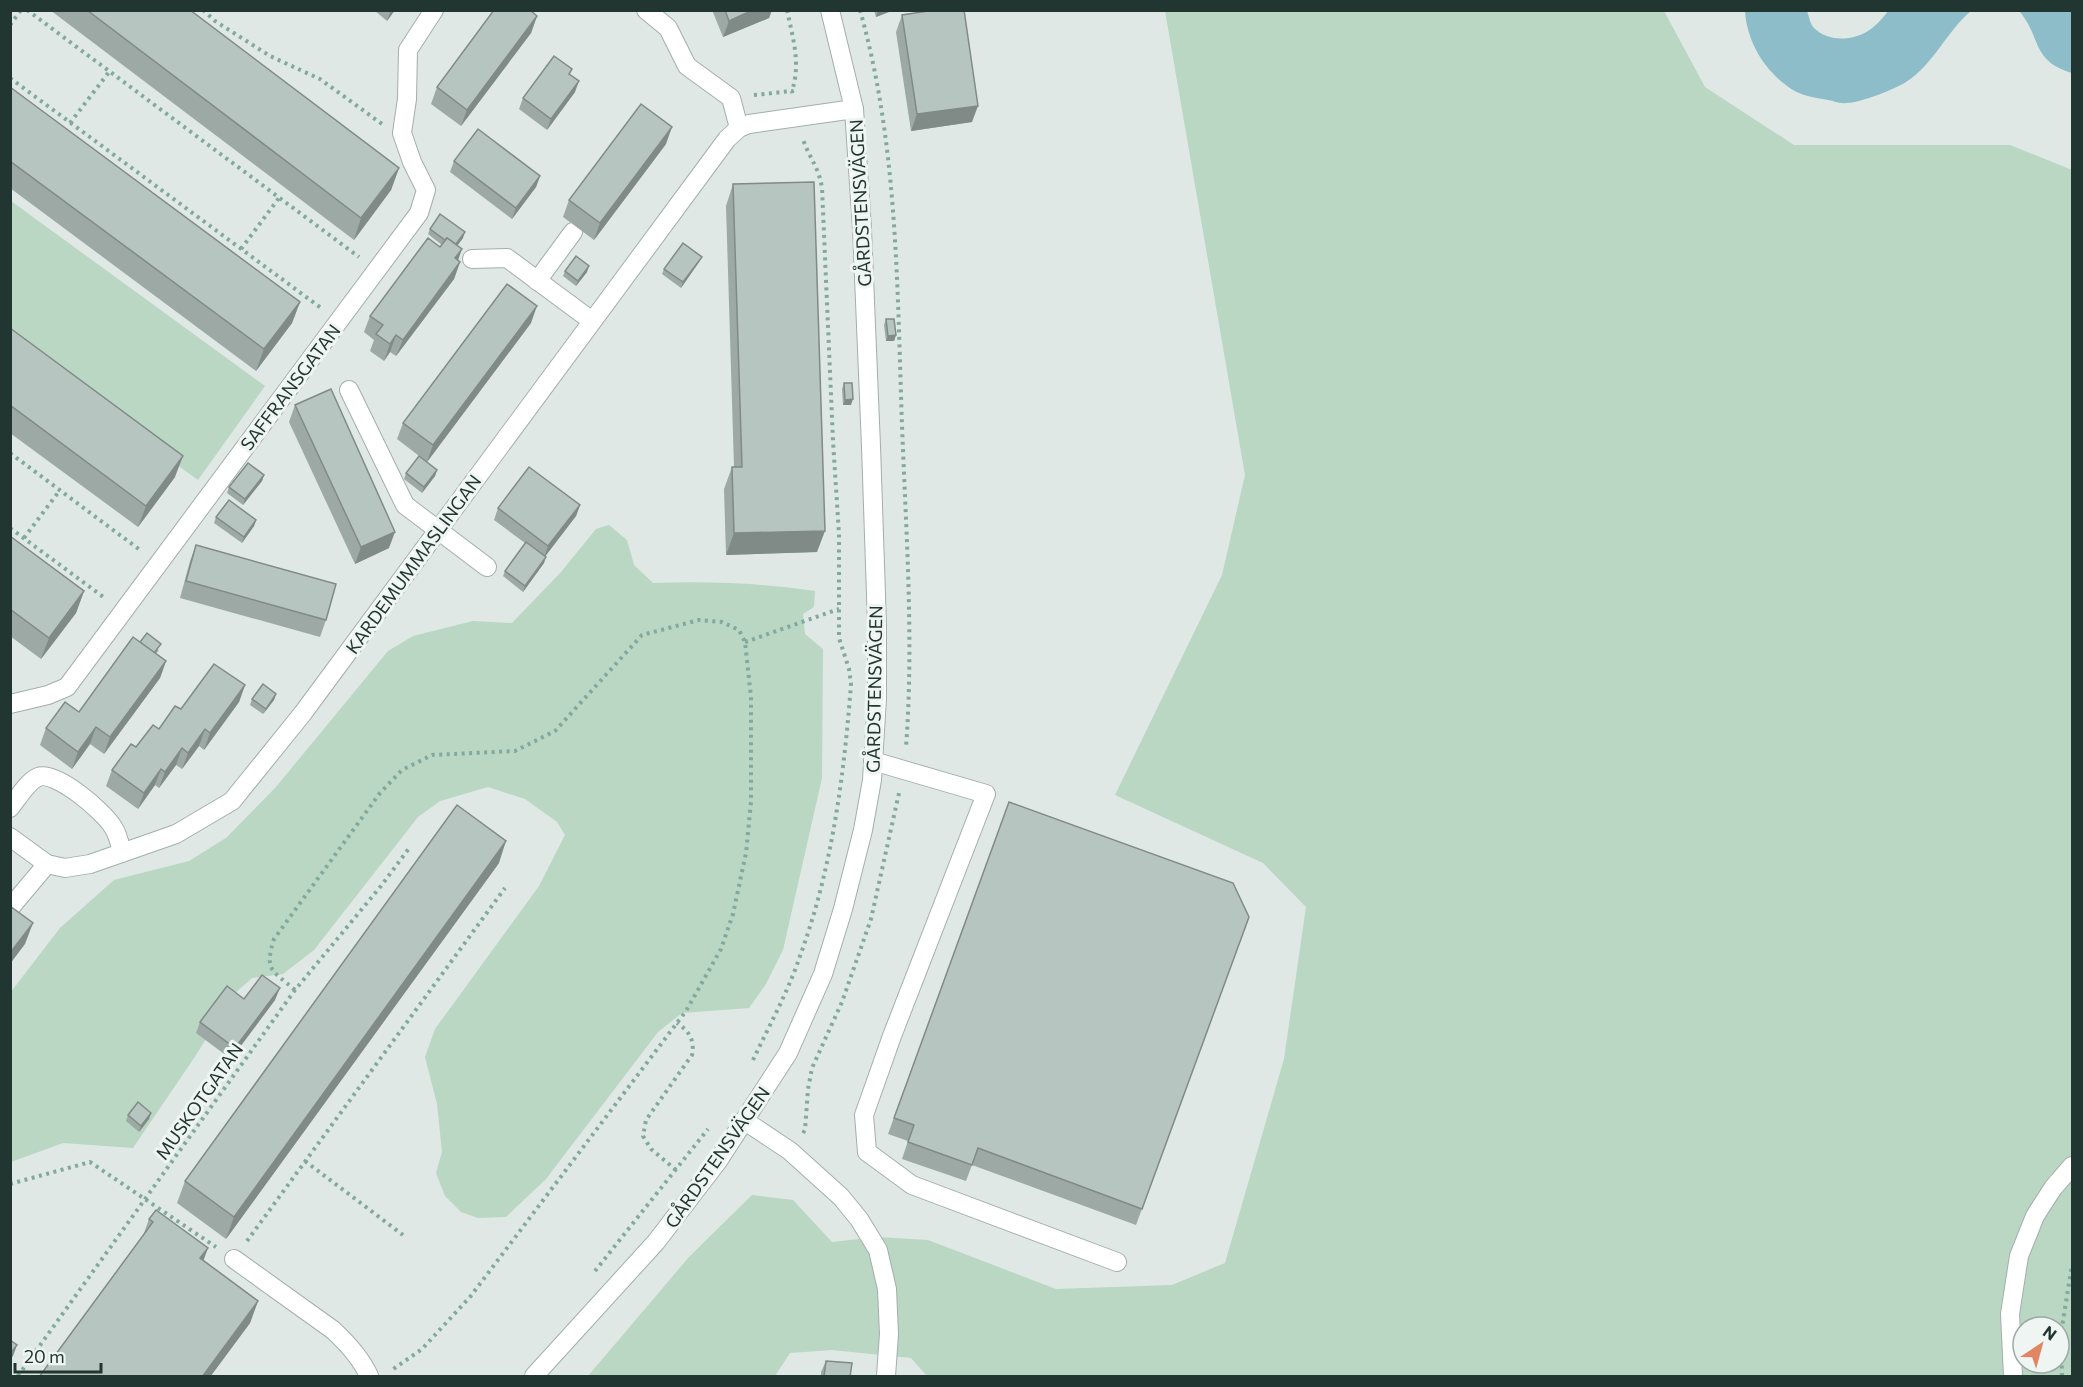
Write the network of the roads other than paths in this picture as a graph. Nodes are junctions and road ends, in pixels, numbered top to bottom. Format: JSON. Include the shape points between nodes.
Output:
{"nodes":[{"id":1,"x":434,"y":10,"type":"edge"},
{"id":2,"x":646,"y":10,"type":"edge"},
{"id":3,"x":830,"y":10,"type":"edge"},
{"id":4,"x":854,"y":109,"type":"junction"},
{"id":5,"x":739,"y":128,"type":"junction"},
{"id":6,"x":573,"y":232,"type":"dead end"},
{"id":7,"x":472,"y":259,"type":"dead end"},
{"id":8,"x":537,"y":280,"type":"junction"},
{"id":9,"x":592,"y":321,"type":"junction"},
{"id":10,"x":349,"y":390,"type":"dead end"},
{"id":11,"x":438,"y":530,"type":"junction"},
{"id":12,"x":487,"y":567,"type":"dead end"},
{"id":13,"x":10,"y":704,"type":"edge"},
{"id":14,"x":873,"y":761,"type":"junction"},
{"id":15,"x":10,"y":808,"type":"edge"},
{"id":16,"x":10,"y":837,"type":"edge"},
{"id":17,"x":122,"y":853,"type":"junction"},
{"id":18,"x":47,"y":864,"type":"junction"},
{"id":19,"x":10,"y":908,"type":"edge"},
{"id":20,"x":745,"y":1121,"type":"junction"},
{"id":21,"x":2073,"y":1166,"type":"edge"},
{"id":22,"x":234,"y":1259,"type":"road end"},
{"id":23,"x":1117,"y":1262,"type":"dead end"},
{"id":24,"x":369,"y":1377,"type":"edge"},
{"id":25,"x":534,"y":1377,"type":"edge"},
{"id":26,"x":886,"y":1377,"type":"edge"},
{"id":27,"x":2013,"y":1377,"type":"edge"}],
"edges":[{"from":1,"to":13,"type":"street","name":"SAFFRANSGATAN","via":[[408,50],[402,133],[426,190],[419,213],[67,687]]},
{"from":2,"to":5,"type":"street","via":[[668,28],[687,66],[731,98]]},
{"from":3,"to":4,"type":"street","name":"GÅRDSTENSVÄGEN"},
{"from":4,"to":5,"type":"street"},
{"from":4,"to":14,"type":"street","name":"GÅRDSTENSVÄGEN","via":[[877,613]]},
{"from":5,"to":9,"type":"street","name":"KARDEMUMMASLINGAN"},
{"from":6,"to":8,"type":"street"},
{"from":7,"to":8,"type":"street","via":[[507,258]]},
{"from":8,"to":9,"type":"street"},
{"from":9,"to":11,"type":"street","name":"KARDEMUMMASLINGAN"},
{"from":10,"to":11,"type":"street","via":[[405,505]]},
{"from":11,"to":12,"type":"street"},
{"from":11,"to":17,"type":"street","name":"KARDEMUMMASLINGAN","via":[[303,713],[232,801],[176,834]]},
{"from":14,"to":20,"type":"street","name":"GÅRDSTENSVÄGEN","via":[[863,830],[823,974],[788,1053]]},
{"from":14,"to":23,"type":"street","via":[[986,794],[864,1115],[867,1152],[912,1185]]},
{"from":15,"to":17,"type":"street","via":[[37,778],[46,776],[102,812],[115,829]]},
{"from":16,"to":18,"type":"street"},
{"from":17,"to":18,"type":"street","name":"KARDEMUMMASLINGAN","via":[[65,868]]},
{"from":18,"to":19,"type":"street"},
{"from":20,"to":25,"type":"street","name":"GÅRDSTENSVÄGEN","via":[[656,1242]]},
{"from":20,"to":26,"type":"street","via":[[790,1151],[841,1197],[878,1250],[887,1289]]},
{"from":21,"to":27,"type":"street","via":[[2035,1216],[2019,1256],[2010,1314]]},
{"from":22,"to":24,"type":"street","via":[[333,1330],[348,1344]]}]}
